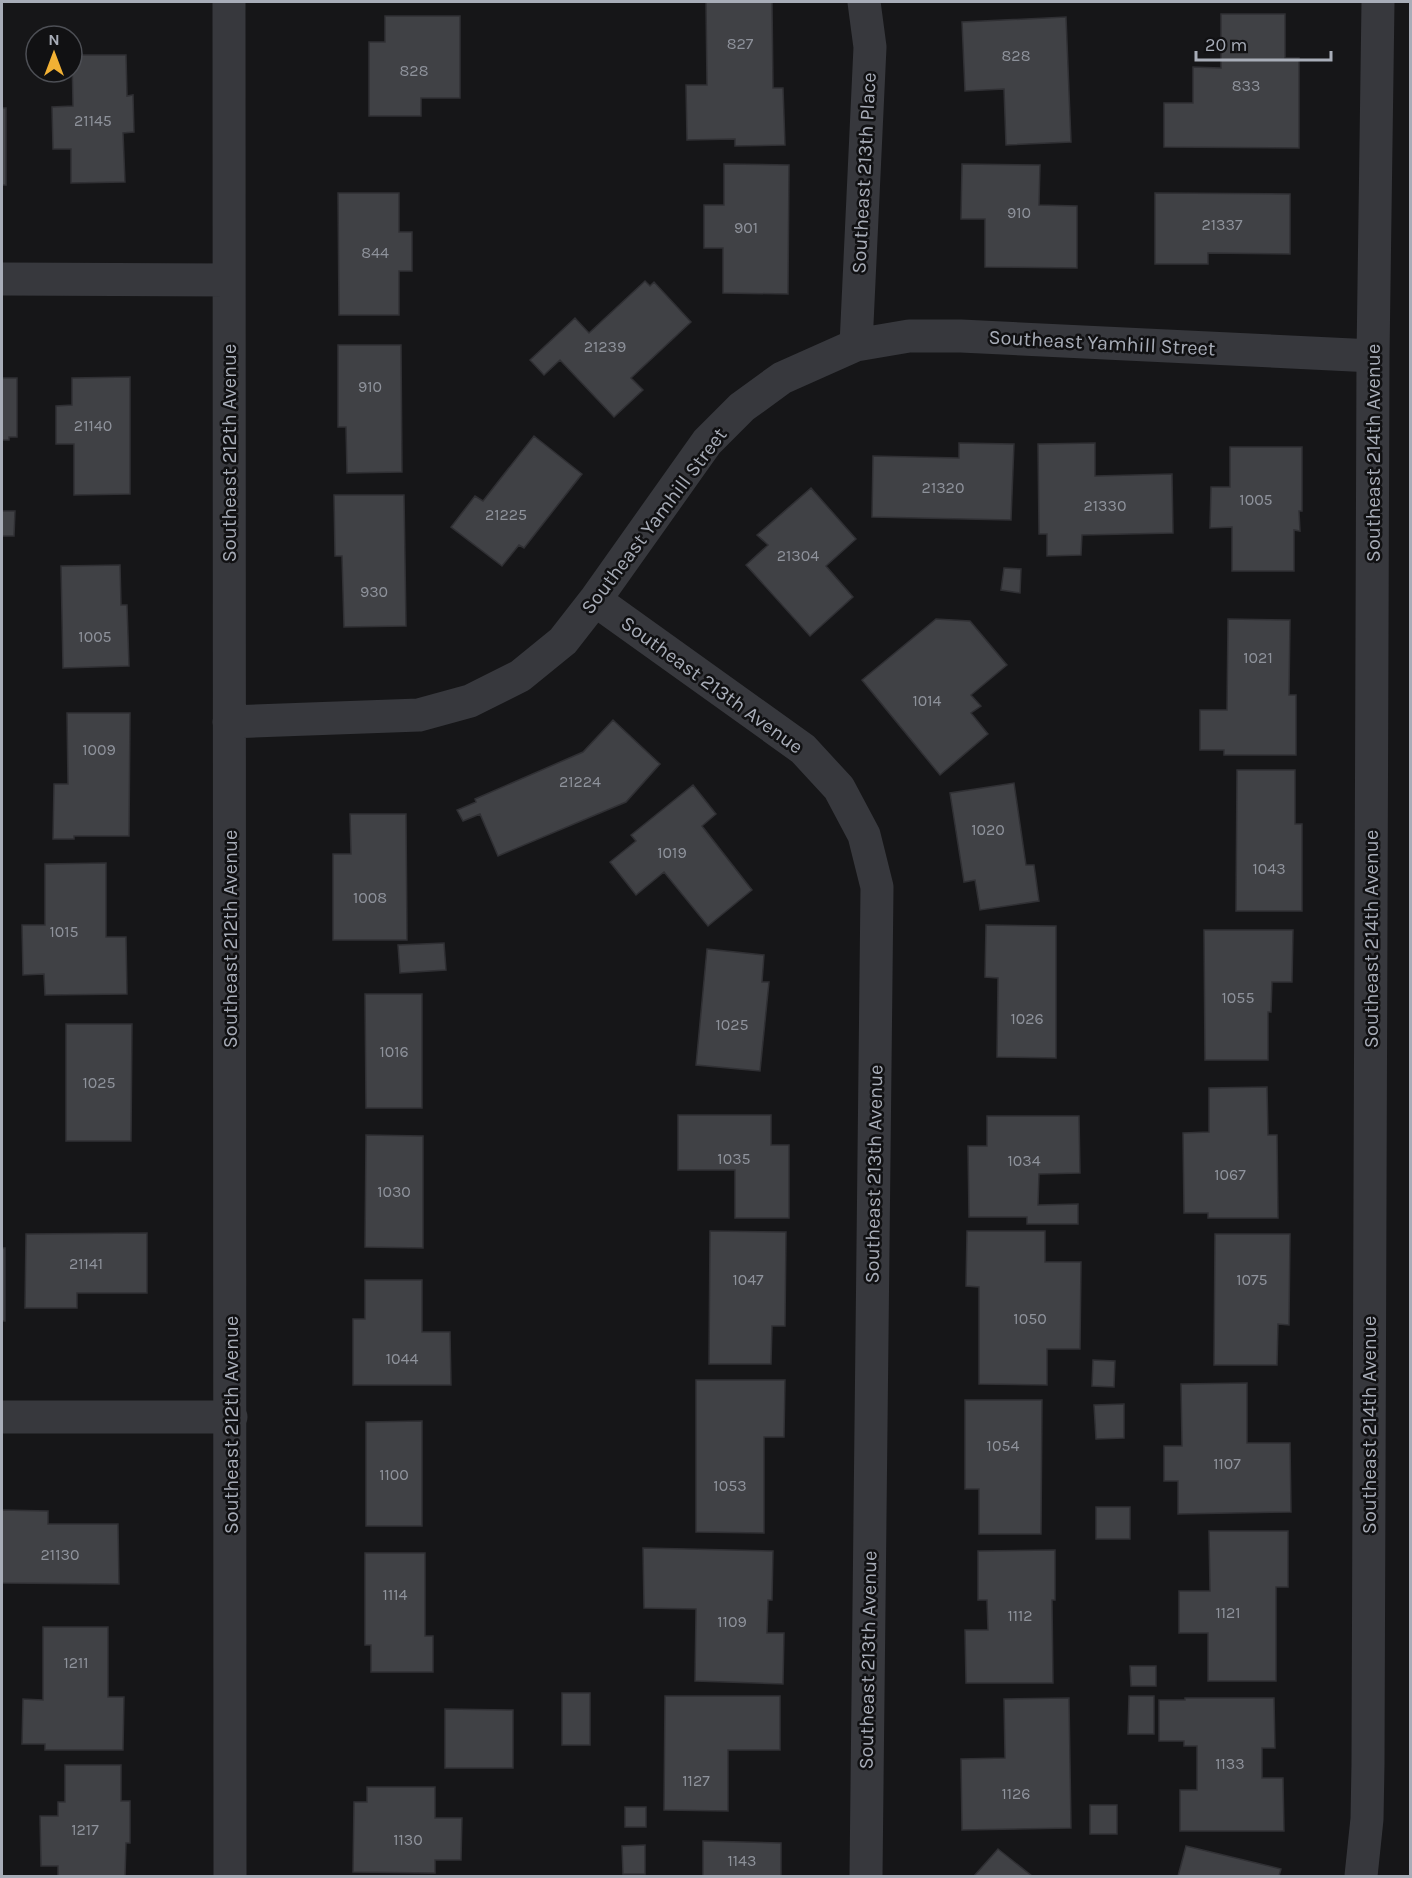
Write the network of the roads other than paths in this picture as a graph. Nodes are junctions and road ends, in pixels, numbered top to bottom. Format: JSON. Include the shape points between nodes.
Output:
{"nodes":[{"id":1,"x":229,"y":2,"type":"edge"},
{"id":2,"x":864,"y":2,"type":"edge"},
{"id":3,"x":1378,"y":2,"type":"edge"},
{"id":4,"x":2,"y":279,"type":"edge"},
{"id":5,"x":228,"y":280,"type":"junction"},
{"id":6,"x":856,"y":345,"type":"junction"},
{"id":7,"x":1373,"y":356,"type":"junction"},
{"id":8,"x":595,"y":600,"type":"junction"},
{"id":9,"x":229,"y":722,"type":"junction"},
{"id":10,"x":2,"y":1417,"type":"edge"},
{"id":11,"x":231,"y":1417,"type":"junction"},
{"id":12,"x":230,"y":1876,"type":"edge"},
{"id":13,"x":866,"y":1876,"type":"edge"},
{"id":14,"x":1361,"y":1876,"type":"edge"}],
"edges":[{"from":1,"to":5,"type":"street","name":"Southeast 212th Avenue"},
{"from":2,"to":6,"type":"street","name":"Southeast 213th Place","via":[[870,47]]},
{"from":3,"to":7,"type":"street","name":"Southeast 214th Avenue"},
{"from":4,"to":5,"type":"street"},
{"from":5,"to":9,"type":"street","name":"Southeast 212th Avenue"},
{"from":6,"to":7,"type":"street","name":"Southeast Yamhill Street","via":[[909,336],[961,336]]},
{"from":6,"to":8,"type":"street","name":"Southeast Yamhill Street","via":[[782,378],[742,407],[707,442]]},
{"from":7,"to":14,"type":"street","name":"Southeast 214th Avenue","via":[[1368,1752]]},
{"from":8,"to":9,"type":"street","name":"Southeast Yamhill Street","via":[[563,641],[520,676],[470,701],[419,715]]},
{"from":8,"to":13,"type":"street","name":"Southeast 213th Avenue","via":[[803,748],[839,788],[864,836],[877,887]]},
{"from":9,"to":11,"type":"street","name":"Southeast 212th Avenue"},
{"from":10,"to":11,"type":"street"},
{"from":11,"to":12,"type":"street","name":"Southeast 212th Avenue"}]}
